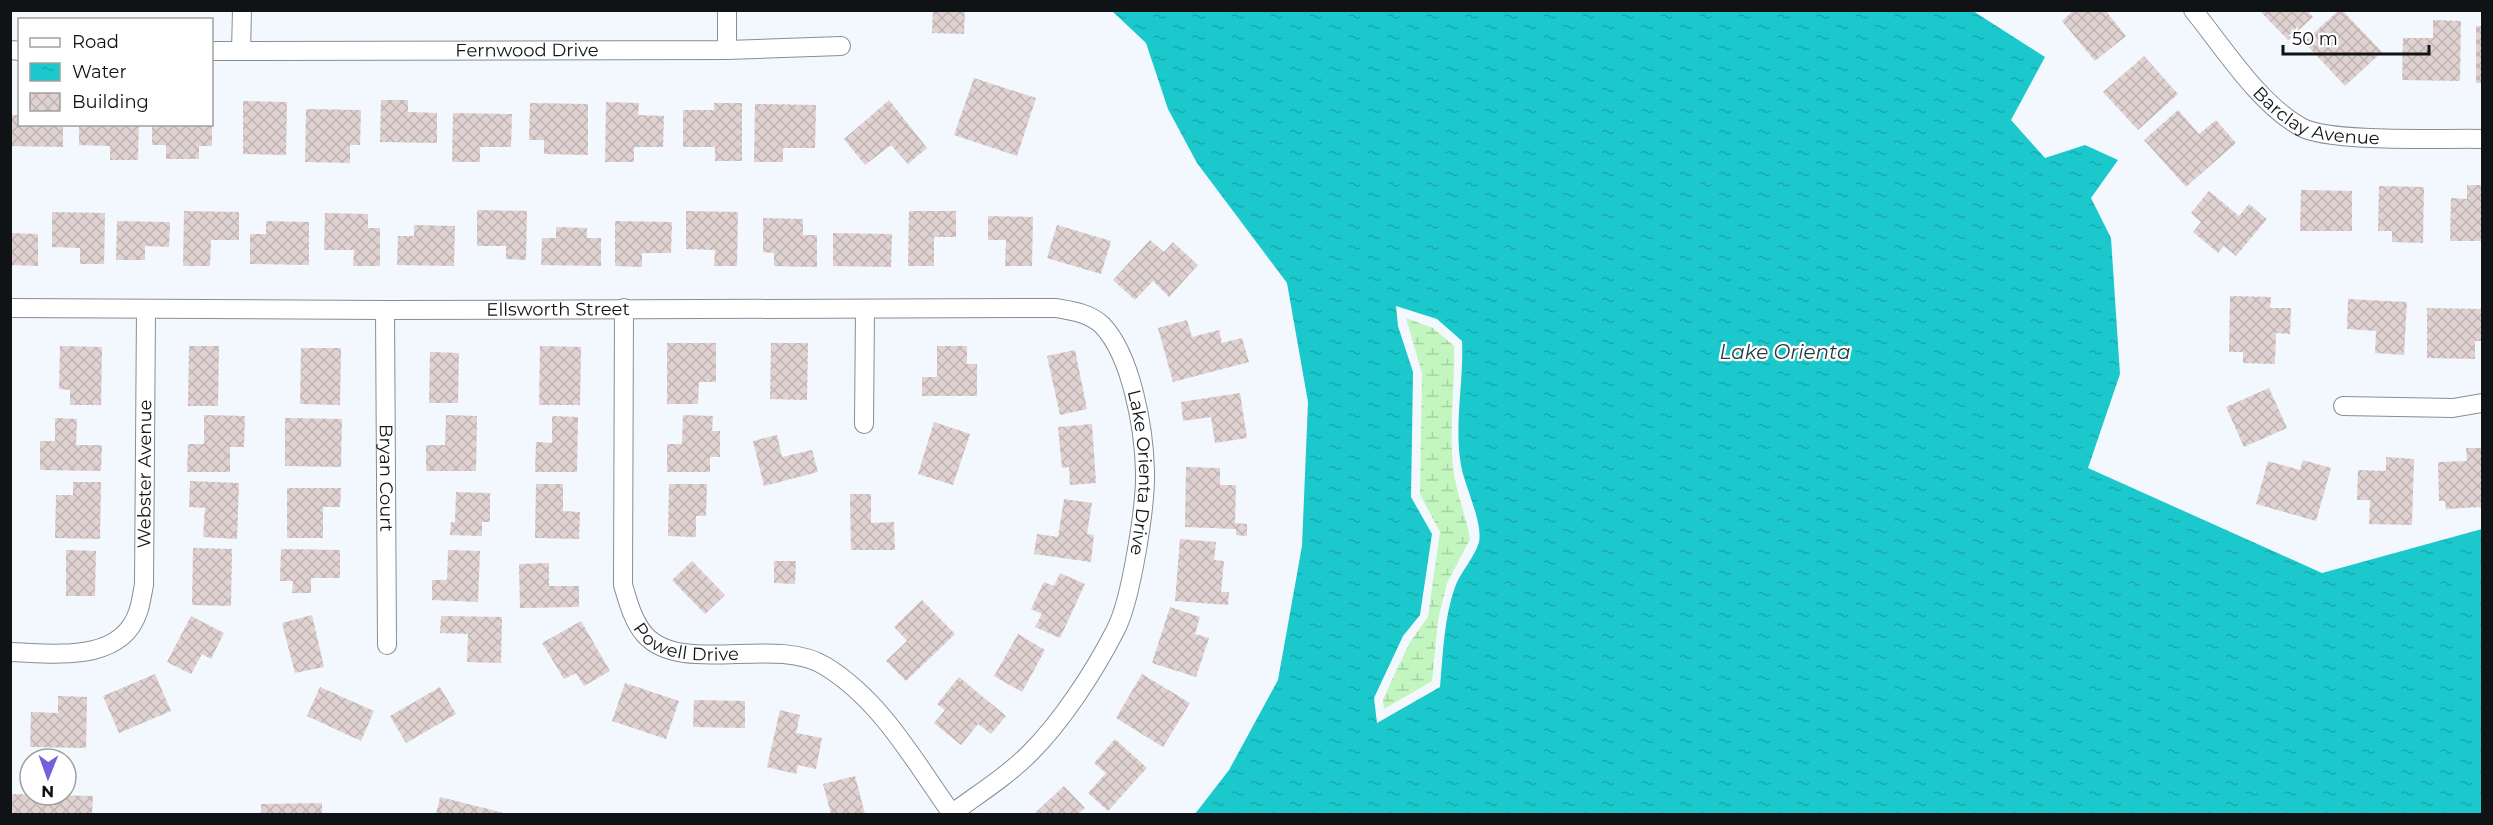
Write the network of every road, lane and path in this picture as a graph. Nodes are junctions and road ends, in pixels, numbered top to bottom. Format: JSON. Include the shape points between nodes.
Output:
{"nodes":[{"id":1,"x":242,"y":10,"type":"edge"},
{"id":2,"x":727,"y":10,"type":"edge"},
{"id":3,"x":2193,"y":10,"type":"edge"},
{"id":4,"x":842,"y":46,"type":"dead end"},
{"id":5,"x":727,"y":50,"type":"junction"},
{"id":6,"x":213,"y":51,"type":"edge"},
{"id":7,"x":241,"y":51,"type":"junction"},
{"id":8,"x":2482,"y":139,"type":"edge"},
{"id":9,"x":10,"y":308,"type":"edge"},
{"id":10,"x":624,"y":308,"type":"junction"},
{"id":11,"x":146,"y":309,"type":"junction"},
{"id":12,"x":865,"y":309,"type":"junction"},
{"id":13,"x":385,"y":310,"type":"junction"},
{"id":14,"x":1101,"y":324,"type":"joint"},
{"id":15,"x":2482,"y":403,"type":"edge"},
{"id":16,"x":2343,"y":406,"type":"dead end"},
{"id":17,"x":864,"y":424,"type":"dead end"},
{"id":18,"x":387,"y":645,"type":"dead end"},
{"id":19,"x":10,"y":652,"type":"edge"},
{"id":20,"x":952,"y":814,"type":"edge"}],
"edges":[{"from":1,"to":7,"type":"street"},
{"from":2,"to":5,"type":"street"},
{"from":3,"to":8,"type":"street","name":"Barclay Avenue","via":[[2273,107],[2303,128],[2336,136]]},
{"from":4,"to":5,"type":"street","name":"Fernwood Drive"},
{"from":5,"to":7,"type":"street","name":"Fernwood Drive"},
{"from":6,"to":7,"type":"street","name":"Fernwood Drive"},
{"from":9,"to":11,"type":"street","name":"Ellsworth Street"},
{"from":10,"to":12,"type":"street","name":"Ellsworth Street"},
{"from":10,"to":13,"type":"street","name":"Ellsworth Street"},
{"from":10,"to":20,"type":"street","name":"Powell Drive","via":[[623,585],[630,610],[644,634],[661,647],[686,654],[787,653],[822,664],[855,686],[896,734]]},
{"from":11,"to":13,"type":"street","name":"Ellsworth Street"},
{"from":11,"to":19,"type":"street","name":"Webster Avenue","via":[[144,585],[137,614],[123,635],[106,647],[81,653]]},
{"from":12,"to":14,"type":"street","name":"Ellsworth Street","via":[[1056,308],[1081,312]]},
{"from":12,"to":17,"type":"street"},
{"from":13,"to":18,"type":"street","name":"Bryan Court"},
{"from":14,"to":20,"type":"street","name":"Lake Orienta Drive","via":[[1114,341],[1135,395],[1145,472],[1134,565],[1116,629],[1061,717],[1029,754]]},
{"from":15,"to":16,"type":"street","via":[[2453,408]]}]}
